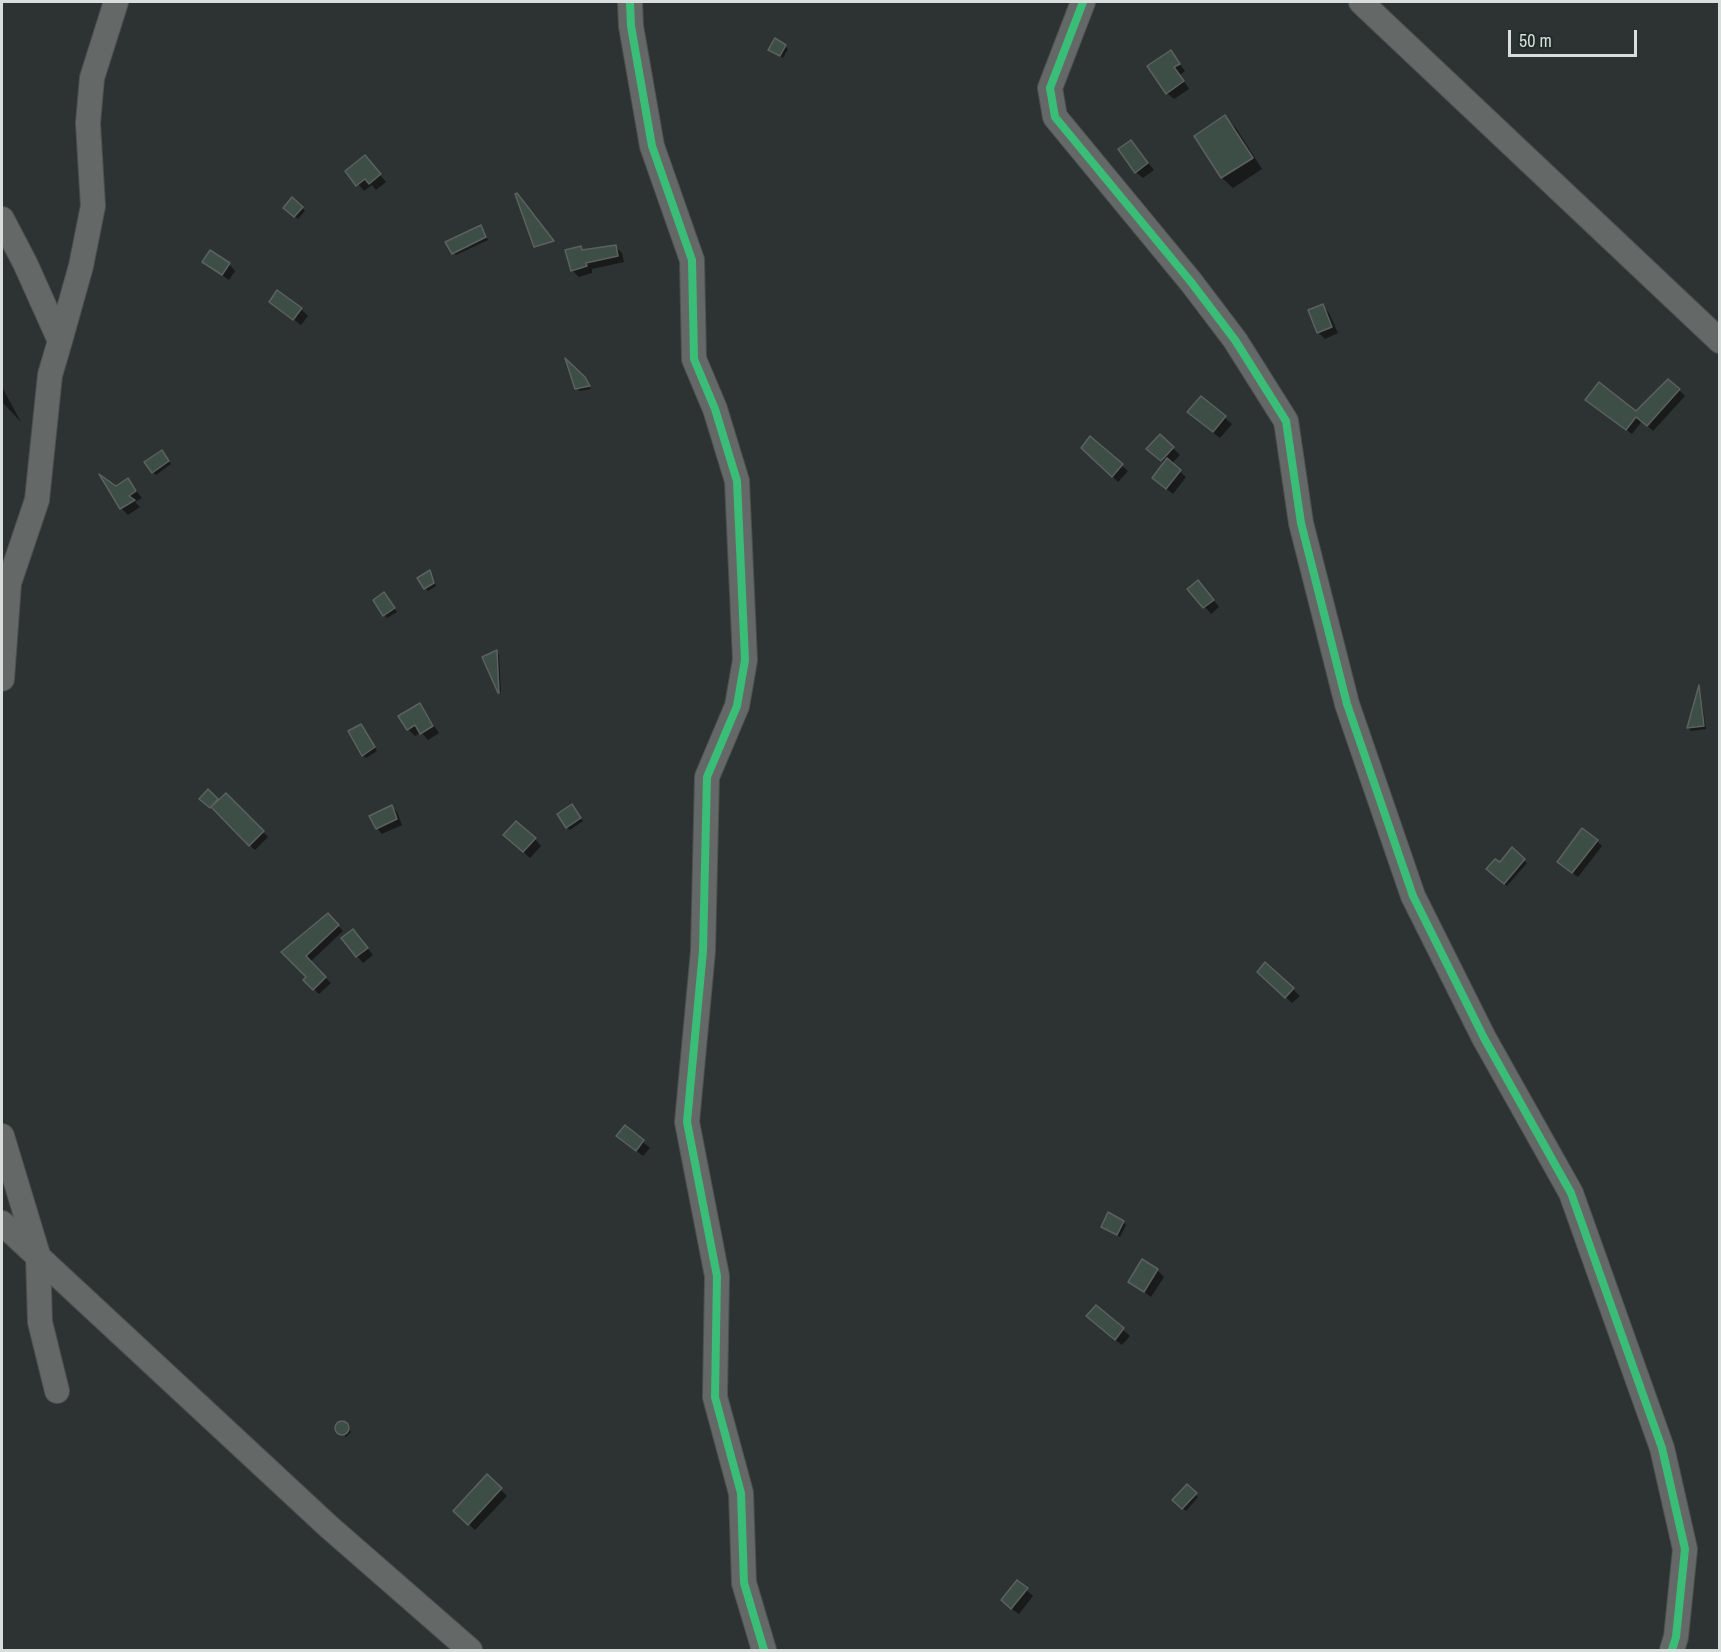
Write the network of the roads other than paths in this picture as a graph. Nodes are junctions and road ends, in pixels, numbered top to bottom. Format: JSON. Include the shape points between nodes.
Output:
{"nodes":[{"id":1,"x":116,"y":2,"type":"edge"},
{"id":2,"x":630,"y":2,"type":"edge"},
{"id":3,"x":1083,"y":2,"type":"edge"},
{"id":4,"x":1361,"y":2,"type":"edge"},
{"id":5,"x":2,"y":219,"type":"edge"},
{"id":6,"x":60,"y":340,"type":"junction"},
{"id":7,"x":1719,"y":341,"type":"edge"},
{"id":8,"x":2,"y":679,"type":"edge"},
{"id":9,"x":2,"y":1136,"type":"edge"},
{"id":10,"x":2,"y":1223,"type":"edge"},
{"id":11,"x":38,"y":1255,"type":"junction"},
{"id":12,"x":57,"y":1391,"type":"dead end"},
{"id":13,"x":470,"y":1650,"type":"edge"},
{"id":14,"x":764,"y":1650,"type":"edge"},
{"id":15,"x":1672,"y":1650,"type":"edge"}],
"edges":[{"from":1,"to":6,"type":"street","via":[[92,78],[88,123],[93,206]]},
{"from":2,"to":14,"type":"street","via":[[630,27],[652,146],[692,260],[694,359],[737,481],[746,660],[738,706],[707,777],[703,951],[687,1122],[717,1276],[715,1397],[741,1492],[744,1583]]},
{"from":3,"to":15,"type":"street","via":[[1050,88],[1055,117],[1191,282],[1235,340],[1286,421],[1301,524],[1347,704],[1413,896],[1484,1038],[1571,1193],[1662,1448],[1684,1549]]},
{"from":4,"to":7,"type":"street"},
{"from":5,"to":6,"type":"street"},
{"from":6,"to":8,"type":"street","via":[[50,375],[37,500],[9,583]]},
{"from":9,"to":11,"type":"street"},
{"from":10,"to":11,"type":"street"},
{"from":11,"to":12,"type":"street","via":[[40,1322]]},
{"from":11,"to":13,"type":"street","via":[[328,1526]]}]}
